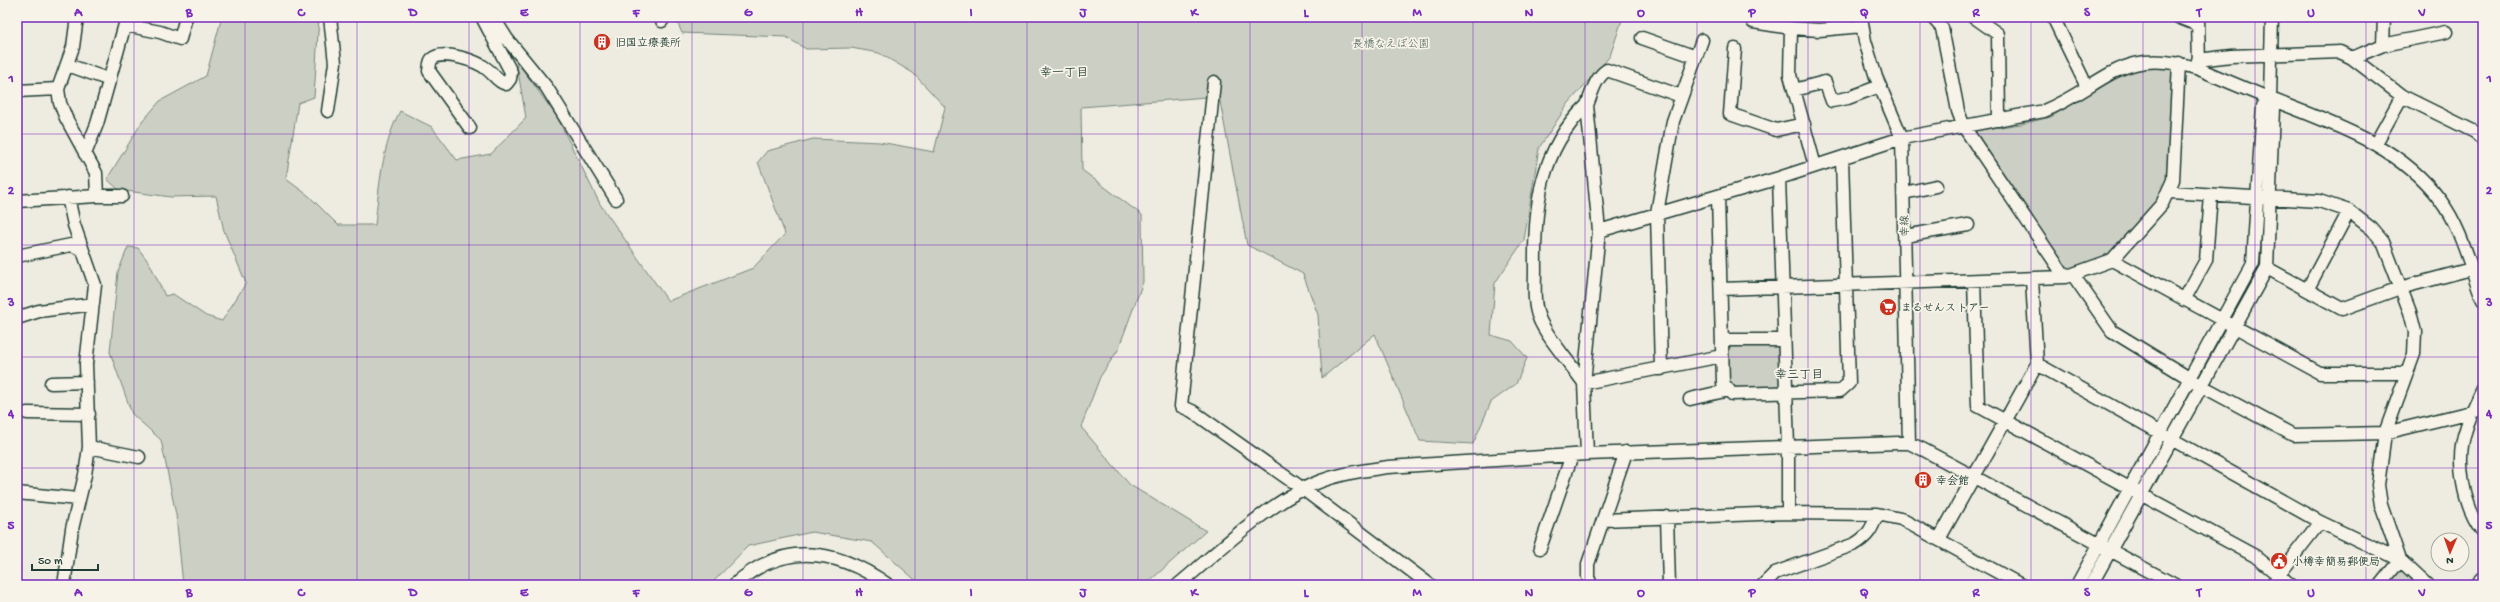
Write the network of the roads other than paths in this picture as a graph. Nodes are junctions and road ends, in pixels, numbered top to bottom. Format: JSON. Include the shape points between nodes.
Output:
{"nodes":[{"id":1,"x":77,"y":17,"type":"edge"},
{"id":2,"x":186,"y":17,"type":"edge"},
{"id":3,"x":330,"y":17,"type":"edge"},
{"id":4,"x":482,"y":17,"type":"edge"},
{"id":5,"x":493,"y":17,"type":"edge"},
{"id":6,"x":1932,"y":17,"type":"edge"},
{"id":7,"x":1974,"y":17,"type":"edge"},
{"id":8,"x":2053,"y":17,"type":"edge"},
{"id":9,"x":2178,"y":17,"type":"edge"},
{"id":10,"x":2272,"y":17,"type":"edge"},
{"id":11,"x":2384,"y":17,"type":"edge"},
{"id":12,"x":126,"y":21,"type":"edge"},
{"id":13,"x":1861,"y":21,"type":"edge"},
{"id":14,"x":2198,"y":21,"type":"edge"},
{"id":15,"x":1753,"y":22,"type":"dead end"},
{"id":16,"x":1798,"y":25,"type":"edge"},
{"id":17,"x":2446,"y":32,"type":"dead end"},
{"id":18,"x":1642,"y":38,"type":"dead end"},
{"id":19,"x":1702,"y":40,"type":"dead end"},
{"id":20,"x":2383,"y":45,"type":"junction"},
{"id":21,"x":1735,"y":49,"type":"dead end"},
{"id":22,"x":2271,"y":54,"type":"junction"},
{"id":23,"x":1696,"y":57,"type":"junction"},
{"id":24,"x":2352,"y":58,"type":"junction"},
{"id":25,"x":2179,"y":63,"type":"junction"},
{"id":26,"x":68,"y":65,"type":"junction"},
{"id":27,"x":2198,"y":65,"type":"junction"},
{"id":28,"x":110,"y":80,"type":"junction"},
{"id":29,"x":1214,"y":82,"type":"dead end"},
{"id":30,"x":1880,"y":86,"type":"junction"},
{"id":31,"x":2086,"y":87,"type":"junction"},
{"id":32,"x":58,"y":89,"type":"junction"},
{"id":33,"x":1794,"y":90,"type":"junction"},
{"id":34,"x":17,"y":91,"type":"edge"},
{"id":35,"x":1681,"y":96,"type":"junction"},
{"id":36,"x":2402,"y":96,"type":"junction"},
{"id":37,"x":2270,"y":98,"type":"junction"},
{"id":38,"x":1587,"y":105,"type":"junction"},
{"id":39,"x":328,"y":111,"type":"dead end"},
{"id":40,"x":1999,"y":120,"type":"junction"},
{"id":41,"x":1804,"y":124,"type":"junction"},
{"id":42,"x":1964,"y":127,"type":"junction"},
{"id":43,"x":470,"y":128,"type":"dead end"},
{"id":44,"x":1902,"y":138,"type":"junction"},
{"id":45,"x":2483,"y":138,"type":"edge"},
{"id":46,"x":2376,"y":143,"type":"junction"},
{"id":47,"x":85,"y":154,"type":"junction"},
{"id":48,"x":1842,"y":159,"type":"junction"},
{"id":49,"x":1816,"y":166,"type":"junction"},
{"id":50,"x":1779,"y":178,"type":"junction"},
{"id":51,"x":1936,"y":186,"type":"dead end"},
{"id":52,"x":2170,"y":192,"type":"junction"},
{"id":53,"x":1904,"y":193,"type":"junction"},
{"id":54,"x":2211,"y":194,"type":"junction"},
{"id":55,"x":97,"y":196,"type":"junction"},
{"id":56,"x":122,"y":196,"type":"dead end"},
{"id":57,"x":1718,"y":196,"type":"junction"},
{"id":58,"x":68,"y":197,"type":"junction"},
{"id":59,"x":2257,"y":197,"type":"junction"},
{"id":60,"x":2269,"y":198,"type":"junction"},
{"id":61,"x":616,"y":199,"type":"dead end"},
{"id":62,"x":17,"y":201,"type":"edge"},
{"id":63,"x":2349,"y":211,"type":"junction"},
{"id":64,"x":1657,"y":213,"type":"junction"},
{"id":65,"x":1968,"y":225,"type":"dead end"},
{"id":66,"x":1599,"y":231,"type":"junction"},
{"id":67,"x":1904,"y":236,"type":"junction"},
{"id":68,"x":82,"y":249,"type":"junction"},
{"id":69,"x":17,"y":256,"type":"edge"},
{"id":70,"x":2112,"y":260,"type":"junction"},
{"id":71,"x":2267,"y":268,"type":"junction"},
{"id":72,"x":2471,"y":269,"type":"junction"},
{"id":73,"x":2069,"y":276,"type":"junction"},
{"id":74,"x":2032,"y":280,"type":"junction"},
{"id":75,"x":1974,"y":281,"type":"junction"},
{"id":76,"x":1906,"y":282,"type":"junction"},
{"id":77,"x":1846,"y":284,"type":"junction"},
{"id":78,"x":1782,"y":287,"type":"junction"},
{"id":79,"x":2400,"y":288,"type":"junction"},
{"id":80,"x":1721,"y":289,"type":"junction"},
{"id":81,"x":2307,"y":290,"type":"junction"},
{"id":82,"x":2184,"y":300,"type":"junction"},
{"id":83,"x":2483,"y":300,"type":"edge"},
{"id":84,"x":93,"y":304,"type":"junction"},
{"id":85,"x":17,"y":318,"type":"edge"},
{"id":86,"x":2222,"y":320,"type":"junction"},
{"id":87,"x":2234,"y":327,"type":"junction"},
{"id":88,"x":1722,"y":340,"type":"junction"},
{"id":89,"x":1784,"y":340,"type":"junction"},
{"id":90,"x":1722,"y":356,"type":"junction"},
{"id":91,"x":2037,"y":364,"type":"junction"},
{"id":92,"x":1661,"y":369,"type":"junction"},
{"id":93,"x":2407,"y":373,"type":"junction"},
{"id":94,"x":2190,"y":377,"type":"junction"},
{"id":95,"x":87,"y":382,"type":"junction"},
{"id":96,"x":52,"y":383,"type":"dead end"},
{"id":97,"x":1584,"y":383,"type":"junction"},
{"id":98,"x":2202,"y":386,"type":"junction"},
{"id":99,"x":2483,"y":389,"type":"edge"},
{"id":100,"x":1729,"y":390,"type":"junction"},
{"id":101,"x":1785,"y":393,"type":"junction"},
{"id":102,"x":1690,"y":399,"type":"dead end"},
{"id":103,"x":2478,"y":409,"type":"edge"},
{"id":104,"x":27,"y":413,"type":"dead end"},
{"id":105,"x":89,"y":414,"type":"junction"},
{"id":106,"x":2005,"y":422,"type":"junction"},
{"id":107,"x":2160,"y":433,"type":"junction"},
{"id":108,"x":2386,"y":433,"type":"junction"},
{"id":109,"x":2173,"y":440,"type":"junction"},
{"id":110,"x":1909,"y":443,"type":"junction"},
{"id":111,"x":89,"y":447,"type":"junction"},
{"id":112,"x":1788,"y":447,"type":"junction"},
{"id":113,"x":1626,"y":452,"type":"junction"},
{"id":114,"x":1587,"y":454,"type":"junction"},
{"id":115,"x":1572,"y":455,"type":"junction"},
{"id":116,"x":139,"y":457,"type":"dead end"},
{"id":117,"x":1974,"y":477,"type":"junction"},
{"id":118,"x":2130,"y":488,"type":"junction"},
{"id":119,"x":1303,"y":489,"type":"junction"},
{"id":120,"x":17,"y":493,"type":"edge"},
{"id":121,"x":2142,"y":494,"type":"junction"},
{"id":122,"x":78,"y":499,"type":"junction"},
{"id":123,"x":1788,"y":513,"type":"junction"},
{"id":124,"x":1877,"y":514,"type":"junction"},
{"id":125,"x":1667,"y":518,"type":"junction"},
{"id":126,"x":1603,"y":520,"type":"junction"},
{"id":127,"x":2320,"y":522,"type":"junction"},
{"id":128,"x":2483,"y":532,"type":"edge"},
{"id":129,"x":1939,"y":539,"type":"junction"},
{"id":130,"x":1540,"y":548,"type":"dead end"},
{"id":131,"x":2105,"y":548,"type":"junction"},
{"id":132,"x":2400,"y":560,"type":"junction"},
{"id":133,"x":2279,"y":575,"type":"junction"},
{"id":134,"x":2483,"y":578,"type":"edge"},
{"id":135,"x":64,"y":585,"type":"edge"},
{"id":136,"x":734,"y":585,"type":"edge"},
{"id":137,"x":888,"y":585,"type":"edge"},
{"id":138,"x":1178,"y":585,"type":"edge"},
{"id":139,"x":1430,"y":585,"type":"edge"},
{"id":140,"x":1591,"y":585,"type":"edge"},
{"id":141,"x":1669,"y":585,"type":"edge"},
{"id":142,"x":1763,"y":585,"type":"edge"},
{"id":143,"x":2021,"y":585,"type":"edge"},
{"id":144,"x":2077,"y":585,"type":"edge"},
{"id":145,"x":2091,"y":585,"type":"edge"},
{"id":146,"x":2175,"y":585,"type":"edge"},
{"id":147,"x":2270,"y":585,"type":"edge"},
{"id":148,"x":2291,"y":585,"type":"edge"},
{"id":149,"x":2380,"y":585,"type":"edge"},
{"id":150,"x":2427,"y":585,"type":"edge"},
{"id":151,"x":2476,"y":585,"type":"edge"}],
"edges":[{"from":1,"to":26,"type":"street"},
{"from":2,"to":12,"type":"street","via":[[180,39]]},
{"from":3,"to":39,"type":"street","via":[[335,63]]},
{"from":4,"to":43,"type":"street","via":[[511,72],[510,80],[506,84],[500,82],[487,69],[468,59],[439,56],[432,59],[429,71]]},
{"from":5,"to":61,"type":"street","via":[[507,39],[548,88]]},
{"from":6,"to":42,"type":"street","via":[[1942,28],[1958,110]]},
{"from":7,"to":40,"type":"street","via":[[1998,34]]},
{"from":8,"to":31,"type":"street"},
{"from":9,"to":14,"type":"street"},
{"from":10,"to":22,"type":"street"},
{"from":11,"to":20,"type":"street"},
{"from":12,"to":28,"type":"street"},
{"from":13,"to":16,"type":"street","via":[[1819,30]]},
{"from":13,"to":30,"type":"street","name":"幸線"},
{"from":14,"to":27,"type":"street"},
{"from":15,"to":16,"type":"street"},
{"from":16,"to":33,"type":"street","via":[[1790,75]]},
{"from":17,"to":20,"type":"street"},
{"from":18,"to":23,"type":"street"},
{"from":19,"to":23,"type":"street"},
{"from":20,"to":24,"type":"street"},
{"from":21,"to":41,"type":"street","via":[[1730,114],[1776,130]]},
{"from":22,"to":24,"type":"street","via":[[2340,52]]},
{"from":22,"to":27,"type":"street"},
{"from":22,"to":37,"type":"street"},
{"from":23,"to":35,"type":"street"},
{"from":24,"to":36,"type":"street"},
{"from":25,"to":27,"type":"street"},
{"from":25,"to":31,"type":"street","via":[[2148,60],[2120,68]]},
{"from":25,"to":52,"type":"street","via":[[2173,180]]},
{"from":26,"to":28,"type":"street"},
{"from":26,"to":32,"type":"street"},
{"from":27,"to":37,"type":"street"},
{"from":28,"to":47,"type":"street"},
{"from":29,"to":119,"type":"street","via":[[1181,406],[1192,411]]},
{"from":30,"to":33,"type":"street","via":[[1832,101],[1825,82]]},
{"from":30,"to":44,"type":"street","name":"幸線"},
{"from":31,"to":40,"type":"street","via":[[2062,104],[2044,111]]},
{"from":32,"to":34,"type":"street"},
{"from":32,"to":47,"type":"street","via":[[60,103]]},
{"from":33,"to":41,"type":"street"},
{"from":35,"to":38,"type":"street","via":[[1607,70],[1593,88]]},
{"from":35,"to":64,"type":"street","via":[[1673,121]]},
{"from":36,"to":45,"type":"street"},
{"from":36,"to":46,"type":"street"},
{"from":37,"to":46,"type":"street"},
{"from":37,"to":59,"type":"street","via":[[2263,106]]},
{"from":37,"to":60,"type":"street","via":[[2274,108]]},
{"from":38,"to":66,"type":"street"},
{"from":38,"to":97,"type":"street","via":[[1576,116],[1552,154],[1538,197],[1534,241],[1536,308],[1540,321]]},
{"from":40,"to":42,"type":"street"},
{"from":41,"to":49,"type":"street"},
{"from":42,"to":44,"type":"street"},
{"from":42,"to":73,"type":"street"},
{"from":44,"to":48,"type":"street"},
{"from":44,"to":53,"type":"street","name":"幸線"},
{"from":46,"to":72,"type":"street","via":[[2414,171],[2441,200],[2461,238]]},
{"from":47,"to":55,"type":"street","via":[[96,173]]},
{"from":48,"to":49,"type":"street"},
{"from":48,"to":77,"type":"street"},
{"from":49,"to":50,"type":"street"},
{"from":50,"to":57,"type":"street"},
{"from":50,"to":78,"type":"street"},
{"from":51,"to":53,"type":"street"},
{"from":52,"to":54,"type":"street"},
{"from":52,"to":70,"type":"street"},
{"from":53,"to":67,"type":"street","name":"幸線"},
{"from":54,"to":59,"type":"street"},
{"from":54,"to":82,"type":"street","via":[[2206,260]]},
{"from":55,"to":56,"type":"street"},
{"from":55,"to":58,"type":"street"},
{"from":57,"to":64,"type":"street"},
{"from":57,"to":80,"type":"street"},
{"from":58,"to":62,"type":"street"},
{"from":58,"to":68,"type":"street"},
{"from":59,"to":60,"type":"street"},
{"from":59,"to":86,"type":"street","via":[[2253,263]]},
{"from":60,"to":63,"type":"street","via":[[2320,201]]},
{"from":60,"to":71,"type":"street"},
{"from":63,"to":79,"type":"street","via":[[2372,228],[2383,242]]},
{"from":63,"to":81,"type":"street"},
{"from":64,"to":66,"type":"street"},
{"from":64,"to":92,"type":"street"},
{"from":65,"to":67,"type":"street"},
{"from":66,"to":97,"type":"street"},
{"from":67,"to":76,"type":"street","name":"幸線"},
{"from":68,"to":69,"type":"street","via":[[71,245]]},
{"from":68,"to":84,"type":"street","via":[[95,285]]},
{"from":70,"to":73,"type":"street"},
{"from":70,"to":82,"type":"street"},
{"from":71,"to":81,"type":"street"},
{"from":71,"to":87,"type":"street"},
{"from":72,"to":79,"type":"street"},
{"from":72,"to":83,"type":"street"},
{"from":73,"to":74,"type":"street"},
{"from":73,"to":94,"type":"street","via":[[2112,331]]},
{"from":74,"to":75,"type":"street"},
{"from":74,"to":91,"type":"street"},
{"from":75,"to":76,"type":"street"},
{"from":75,"to":106,"type":"street","via":[[1978,406]]},
{"from":76,"to":77,"type":"street"},
{"from":76,"to":110,"type":"street","name":"幸線"},
{"from":77,"to":78,"type":"street"},
{"from":77,"to":101,"type":"street","via":[[1849,383],[1840,391]]},
{"from":78,"to":80,"type":"street"},
{"from":78,"to":89,"type":"street"},
{"from":79,"to":81,"type":"street","via":[[2342,309]]},
{"from":79,"to":93,"type":"street","via":[[2415,332],[2414,354]]},
{"from":80,"to":88,"type":"street"},
{"from":82,"to":86,"type":"street"},
{"from":84,"to":85,"type":"street","via":[[39,311]]},
{"from":84,"to":95,"type":"street","via":[[86,364]]},
{"from":86,"to":87,"type":"street"},
{"from":86,"to":94,"type":"street"},
{"from":87,"to":93,"type":"street","via":[[2320,373]]},
{"from":87,"to":98,"type":"street"},
{"from":88,"to":89,"type":"street"},
{"from":88,"to":90,"type":"street"},
{"from":89,"to":101,"type":"street"},
{"from":90,"to":92,"type":"street"},
{"from":90,"to":100,"type":"street","via":[[1723,383]]},
{"from":91,"to":106,"type":"street"},
{"from":91,"to":107,"type":"street"},
{"from":92,"to":97,"type":"street"},
{"from":93,"to":108,"type":"street"},
{"from":94,"to":98,"type":"street"},
{"from":94,"to":107,"type":"street"},
{"from":95,"to":96,"type":"street"},
{"from":95,"to":105,"type":"street"},
{"from":97,"to":114,"type":"street"},
{"from":98,"to":108,"type":"street","via":[[2293,435]]},
{"from":98,"to":109,"type":"street"},
{"from":99,"to":103,"type":"street"},
{"from":100,"to":101,"type":"street","via":[[1732,394]]},
{"from":100,"to":102,"type":"street"},
{"from":101,"to":112,"type":"street"},
{"from":103,"to":108,"type":"street"},
{"from":103,"to":128,"type":"street","via":[[2465,430],[2461,461],[2469,506]]},
{"from":104,"to":105,"type":"street"},
{"from":105,"to":111,"type":"street"},
{"from":106,"to":117,"type":"street"},
{"from":106,"to":118,"type":"street"},
{"from":107,"to":109,"type":"street"},
{"from":107,"to":118,"type":"street"},
{"from":108,"to":132,"type":"street","via":[[2378,485],[2381,505]]},
{"from":109,"to":121,"type":"street"},
{"from":109,"to":127,"type":"street"},
{"from":110,"to":112,"type":"street"},
{"from":110,"to":117,"type":"street"},
{"from":111,"to":116,"type":"street"},
{"from":111,"to":122,"type":"street"},
{"from":112,"to":113,"type":"street"},
{"from":112,"to":123,"type":"street"},
{"from":113,"to":114,"type":"street"},
{"from":113,"to":126,"type":"street"},
{"from":114,"to":115,"type":"street"},
{"from":115,"to":119,"type":"street","via":[[1388,467],[1336,476]]},
{"from":115,"to":130,"type":"street"},
{"from":117,"to":129,"type":"street"},
{"from":117,"to":131,"type":"street"},
{"from":118,"to":121,"type":"street"},
{"from":118,"to":131,"type":"street"},
{"from":119,"to":138,"type":"street","via":[[1250,525]]},
{"from":119,"to":139,"type":"street"},
{"from":120,"to":122,"type":"street"},
{"from":121,"to":131,"type":"street"},
{"from":121,"to":133,"type":"street","via":[[2255,556]]},
{"from":122,"to":135,"type":"street"},
{"from":123,"to":124,"type":"street"},
{"from":123,"to":125,"type":"street"},
{"from":124,"to":129,"type":"street","via":[[1901,519]]},
{"from":124,"to":142,"type":"street","via":[[1872,530],[1864,539],[1775,573]]},
{"from":125,"to":126,"type":"street"},
{"from":125,"to":141,"type":"street"},
{"from":126,"to":140,"type":"street","via":[[1588,564]]},
{"from":127,"to":132,"type":"street"},
{"from":127,"to":133,"type":"street"},
{"from":129,"to":143,"type":"street"},
{"from":131,"to":144,"type":"street"},
{"from":131,"to":145,"type":"street"},
{"from":131,"to":146,"type":"street"},
{"from":132,"to":149,"type":"street"},
{"from":132,"to":150,"type":"street"},
{"from":133,"to":147,"type":"street"},
{"from":133,"to":148,"type":"street"},
{"from":134,"to":151,"type":"street"},
{"from":136,"to":137,"type":"street","via":[[748,572],[765,563],[802,554],[840,559],[859,566]]}]}
